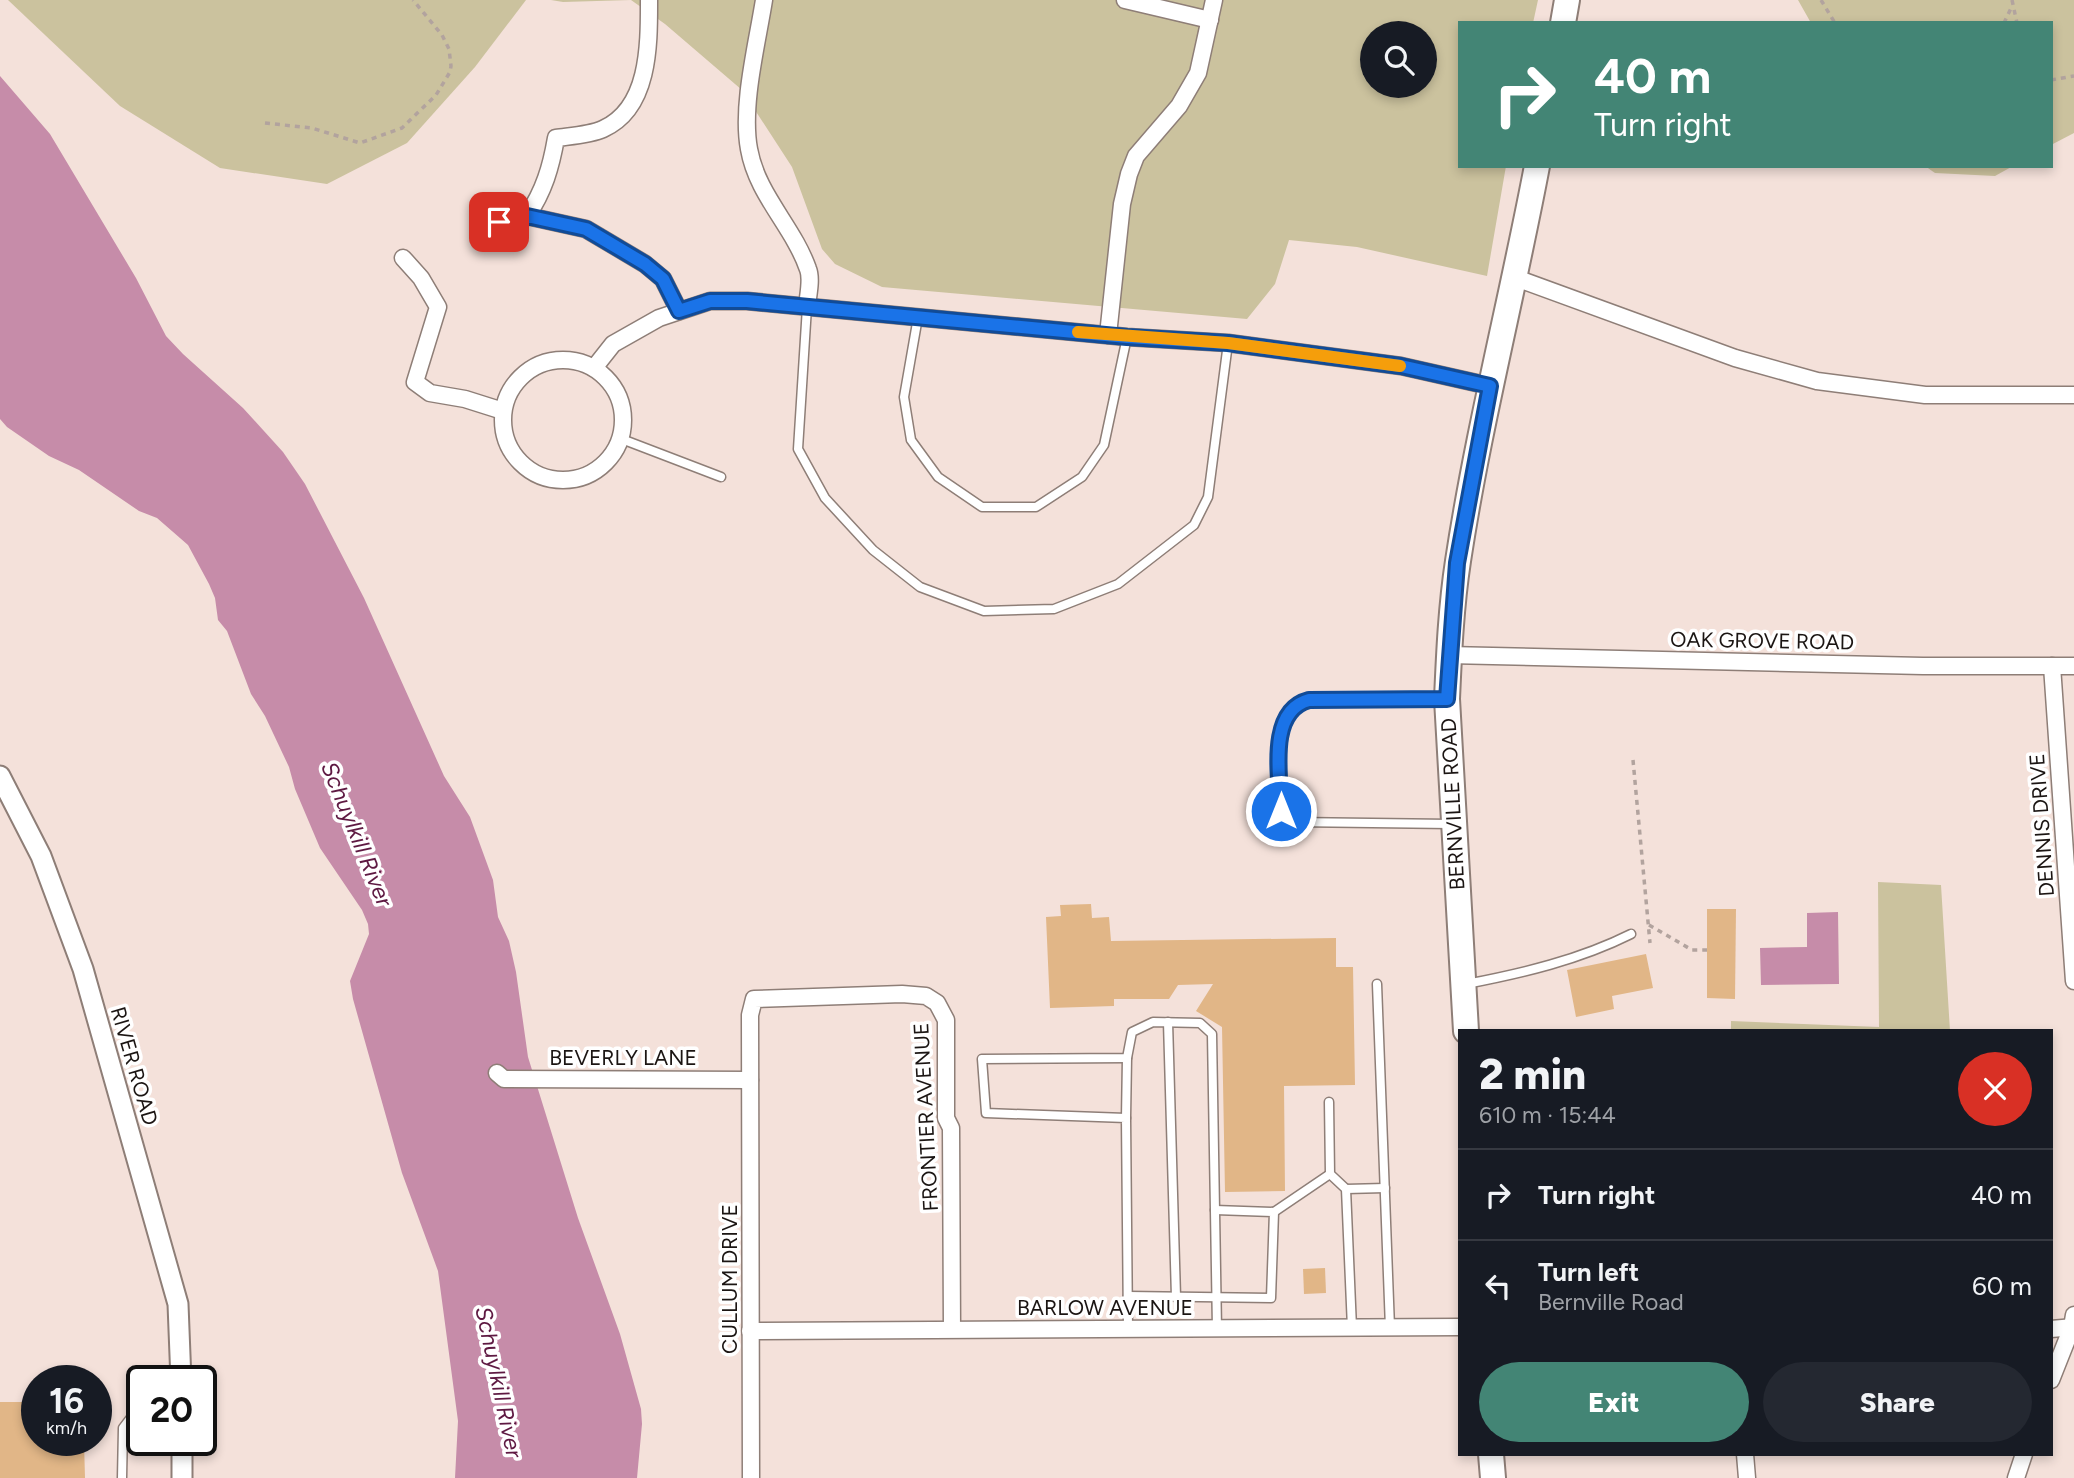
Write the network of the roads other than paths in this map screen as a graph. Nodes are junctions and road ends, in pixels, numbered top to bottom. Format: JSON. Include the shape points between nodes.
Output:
{"nodes":[{"id":1,"x":649,"y":0,"type":"edge"},
{"id":2,"x":764,"y":0,"type":"edge"},
{"id":3,"x":1125,"y":0,"type":"edge"},
{"id":4,"x":1214,"y":0,"type":"edge"},
{"id":5,"x":1567,"y":0,"type":"edge"},
{"id":6,"x":1210,"y":20,"type":"junction"},
{"id":7,"x":1563,"y":21,"type":"edge"},
{"id":8,"x":1537,"y":168,"type":"edge"},
{"id":9,"x":527,"y":216,"type":"junction"},
{"id":10,"x":499,"y":222,"type":"dead end"},
{"id":11,"x":403,"y":258,"type":"dead end"},
{"id":12,"x":1516,"y":278,"type":"junction"},
{"id":13,"x":807,"y":306,"type":"junction"},
{"id":14,"x":679,"y":311,"type":"junction"},
{"id":15,"x":918,"y":317,"type":"junction"},
{"id":16,"x":1108,"y":335,"type":"junction"},
{"id":17,"x":1127,"y":337,"type":"junction"},
{"id":18,"x":1228,"y":343,"type":"junction"},
{"id":19,"x":594,"y":368,"type":"junction"},
{"id":20,"x":1490,"y":386,"type":"junction"},
{"id":21,"x":2074,"y":395,"type":"edge"},
{"id":22,"x":503,"y":411,"type":"junction"},
{"id":23,"x":619,"y":438,"type":"junction"},
{"id":24,"x":720,"y":477,"type":"dead end"},
{"id":25,"x":1448,"y":655,"type":"junction"},
{"id":26,"x":2052,"y":666,"type":"junction"},
{"id":27,"x":2074,"y":666,"type":"edge"},
{"id":28,"x":1447,"y":699,"type":"junction"},
{"id":29,"x":0,"y":776,"type":"edge"},
{"id":30,"x":1454,"y":824,"type":"junction"},
{"id":31,"x":1631,"y":934,"type":"dead end"},
{"id":32,"x":2074,"y":981,"type":"edge"},
{"id":33,"x":1377,"y":984,"type":"dead end"},
{"id":34,"x":1463,"y":985,"type":"junction"},
{"id":35,"x":1168,"y":1022,"type":"junction"},
{"id":36,"x":1465,"y":1029,"type":"edge"},
{"id":37,"x":1126,"y":1058,"type":"junction"},
{"id":38,"x":497,"y":1073,"type":"dead end"},
{"id":39,"x":750,"y":1080,"type":"junction"},
{"id":40,"x":1329,"y":1102,"type":"dead end"},
{"id":41,"x":1126,"y":1118,"type":"junction"},
{"id":42,"x":1330,"y":1174,"type":"junction"},
{"id":43,"x":1385,"y":1188,"type":"junction"},
{"id":44,"x":1346,"y":1189,"type":"junction"},
{"id":45,"x":1215,"y":1210,"type":"junction"},
{"id":46,"x":1274,"y":1212,"type":"junction"},
{"id":47,"x":1128,"y":1296,"type":"junction"},
{"id":48,"x":1176,"y":1297,"type":"junction"},
{"id":49,"x":1217,"y":1297,"type":"junction"},
{"id":50,"x":2073,"y":1323,"type":"edge"},
{"id":51,"x":1458,"y":1327,"type":"edge"},
{"id":52,"x":1352,"y":1328,"type":"junction"},
{"id":53,"x":1390,"y":1328,"type":"junction"},
{"id":54,"x":2053,"y":1328,"type":"edge"},
{"id":55,"x":952,"y":1329,"type":"junction"},
{"id":56,"x":1128,"y":1329,"type":"junction"},
{"id":57,"x":1217,"y":1329,"type":"junction"},
{"id":58,"x":750,"y":1331,"type":"junction"},
{"id":59,"x":180,"y":1365,"type":"edge"},
{"id":60,"x":2053,"y":1375,"type":"edge"},
{"id":61,"x":126,"y":1425,"type":"edge"},
{"id":62,"x":182,"y":1456,"type":"edge"},
{"id":63,"x":1491,"y":1456,"type":"edge"},
{"id":64,"x":1745,"y":1456,"type":"edge"},
{"id":65,"x":2023,"y":1456,"type":"edge"},
{"id":66,"x":122,"y":1478,"type":"edge"},
{"id":67,"x":182,"y":1478,"type":"edge"},
{"id":68,"x":751,"y":1478,"type":"edge"},
{"id":69,"x":1493,"y":1478,"type":"edge"},
{"id":70,"x":1747,"y":1478,"type":"edge"},
{"id":71,"x":2016,"y":1478,"type":"edge"}],
"edges":[{"from":1,"to":9,"type":"street","via":[[645,72],[625,116],[601,130],[556,138],[551,168]]},
{"from":2,"to":13,"type":"street","via":[[747,108],[749,149],[761,187],[809,271]]},
{"from":3,"to":6,"type":"street"},
{"from":4,"to":6,"type":"street"},
{"from":5,"to":7,"type":"main road"},
{"from":6,"to":16,"type":"street","via":[[1198,73],[1179,106],[1136,156],[1129,174]]},
{"from":8,"to":12,"type":"main road","name":"BERNVILLE ROAD"},
{"from":9,"to":10,"type":"street"},
{"from":9,"to":14,"type":"street","via":[[586,229],[645,264],[663,279]]},
{"from":11,"to":22,"type":"street","via":[[438,307],[415,382],[430,393]]},
{"from":12,"to":20,"type":"main road","name":"BERNVILLE ROAD"},
{"from":12,"to":21,"type":"street","via":[[1735,358],[1818,381],[1925,395]]},
{"from":13,"to":14,"type":"street","via":[[710,301]]},
{"from":13,"to":15,"type":"street"},
{"from":13,"to":18,"type":"lane","via":[[799,449],[825,498],[873,550],[920,587],[984,611],[1054,609],[1118,584],[1194,525],[1208,497]]},
{"from":14,"to":19,"type":"street","via":[[613,344]]},
{"from":15,"to":16,"type":"street"},
{"from":15,"to":17,"type":"lane","via":[[904,397],[911,440],[938,477],[982,507],[1036,507],[1082,477],[1104,445]]},
{"from":16,"to":17,"type":"street"},
{"from":17,"to":18,"type":"street"},
{"from":18,"to":20,"type":"street","via":[[1401,366]]},
{"from":19,"to":22,"type":"street","via":[[571,360],[548,361],[526,371],[511,388]]},
{"from":19,"to":23,"type":"street","via":[[611,384],[621,405]]},
{"from":20,"to":25,"type":"main road","name":"BERNVILLE ROAD","via":[[1457,563]]},
{"from":22,"to":23,"type":"street","via":[[504,434],[514,456],[532,471],[554,480],[577,478],[599,468],[615,451]]},
{"from":23,"to":24,"type":"lane"},
{"from":25,"to":26,"type":"street","name":"OAK GROVE ROAD"},
{"from":25,"to":28,"type":"main road","name":"BERNVILLE ROAD"},
{"from":26,"to":27,"type":"street","name":"OAK GROVE ROAD"},
{"from":26,"to":32,"type":"street","name":"DENNIS DRIVE"},
{"from":28,"to":30,"type":"main road","name":"BERNVILLE ROAD"},
{"from":28,"to":30,"type":"lane","via":[[1297,703],[1280,730],[1281,811],[1293,822]]},
{"from":29,"to":59,"type":"street","name":"RIVER ROAD","via":[[41,856],[83,969],[178,1304]]},
{"from":30,"to":34,"type":"main road","name":"BERNVILLE ROAD"},
{"from":31,"to":34,"type":"lane","via":[[1559,963]]},
{"from":33,"to":43,"type":"lane"},
{"from":34,"to":36,"type":"main road","name":"BERNVILLE ROAD"},
{"from":35,"to":37,"type":"lane","via":[[1153,1022],[1132,1032]]},
{"from":35,"to":45,"type":"lane","via":[[1200,1023],[1212,1034]]},
{"from":35,"to":48,"type":"lane"},
{"from":37,"to":41,"type":"lane"},
{"from":37,"to":41,"type":"lane","via":[[982,1059],[986,1112]]},
{"from":38,"to":39,"type":"street","name":"BEVERLY LANE","via":[[504,1079]]},
{"from":39,"to":55,"type":"street","name":"FRONTIER AVENUE","via":[[754,999],[902,994],[926,996],[937,1003],[946,1020],[946,1118],[951,1128]]},
{"from":39,"to":58,"type":"street","name":"CULLUM DRIVE"},
{"from":40,"to":42,"type":"lane"},
{"from":41,"to":47,"type":"lane"},
{"from":42,"to":44,"type":"lane"},
{"from":42,"to":46,"type":"lane"},
{"from":43,"to":44,"type":"lane"},
{"from":43,"to":53,"type":"lane"},
{"from":44,"to":52,"type":"lane"},
{"from":45,"to":46,"type":"lane"},
{"from":45,"to":49,"type":"lane"},
{"from":46,"to":49,"type":"lane","via":[[1271,1298]]},
{"from":47,"to":48,"type":"lane"},
{"from":47,"to":56,"type":"lane"},
{"from":48,"to":49,"type":"lane"},
{"from":49,"to":57,"type":"lane"},
{"from":50,"to":54,"type":"street"},
{"from":50,"to":60,"type":"street"},
{"from":51,"to":53,"type":"street","name":"BARLOW AVENUE"},
{"from":52,"to":53,"type":"street","name":"BARLOW AVENUE"},
{"from":52,"to":57,"type":"street","name":"BARLOW AVENUE"},
{"from":55,"to":56,"type":"street","name":"BARLOW AVENUE"},
{"from":55,"to":58,"type":"street","name":"BARLOW AVENUE"},
{"from":56,"to":57,"type":"street","name":"BARLOW AVENUE"},
{"from":58,"to":68,"type":"street","name":"CULLUM DRIVE"},
{"from":61,"to":66,"type":"lane"},
{"from":62,"to":67,"type":"street"},
{"from":63,"to":69,"type":"main road"},
{"from":64,"to":70,"type":"street"},
{"from":65,"to":71,"type":"street"}]}
